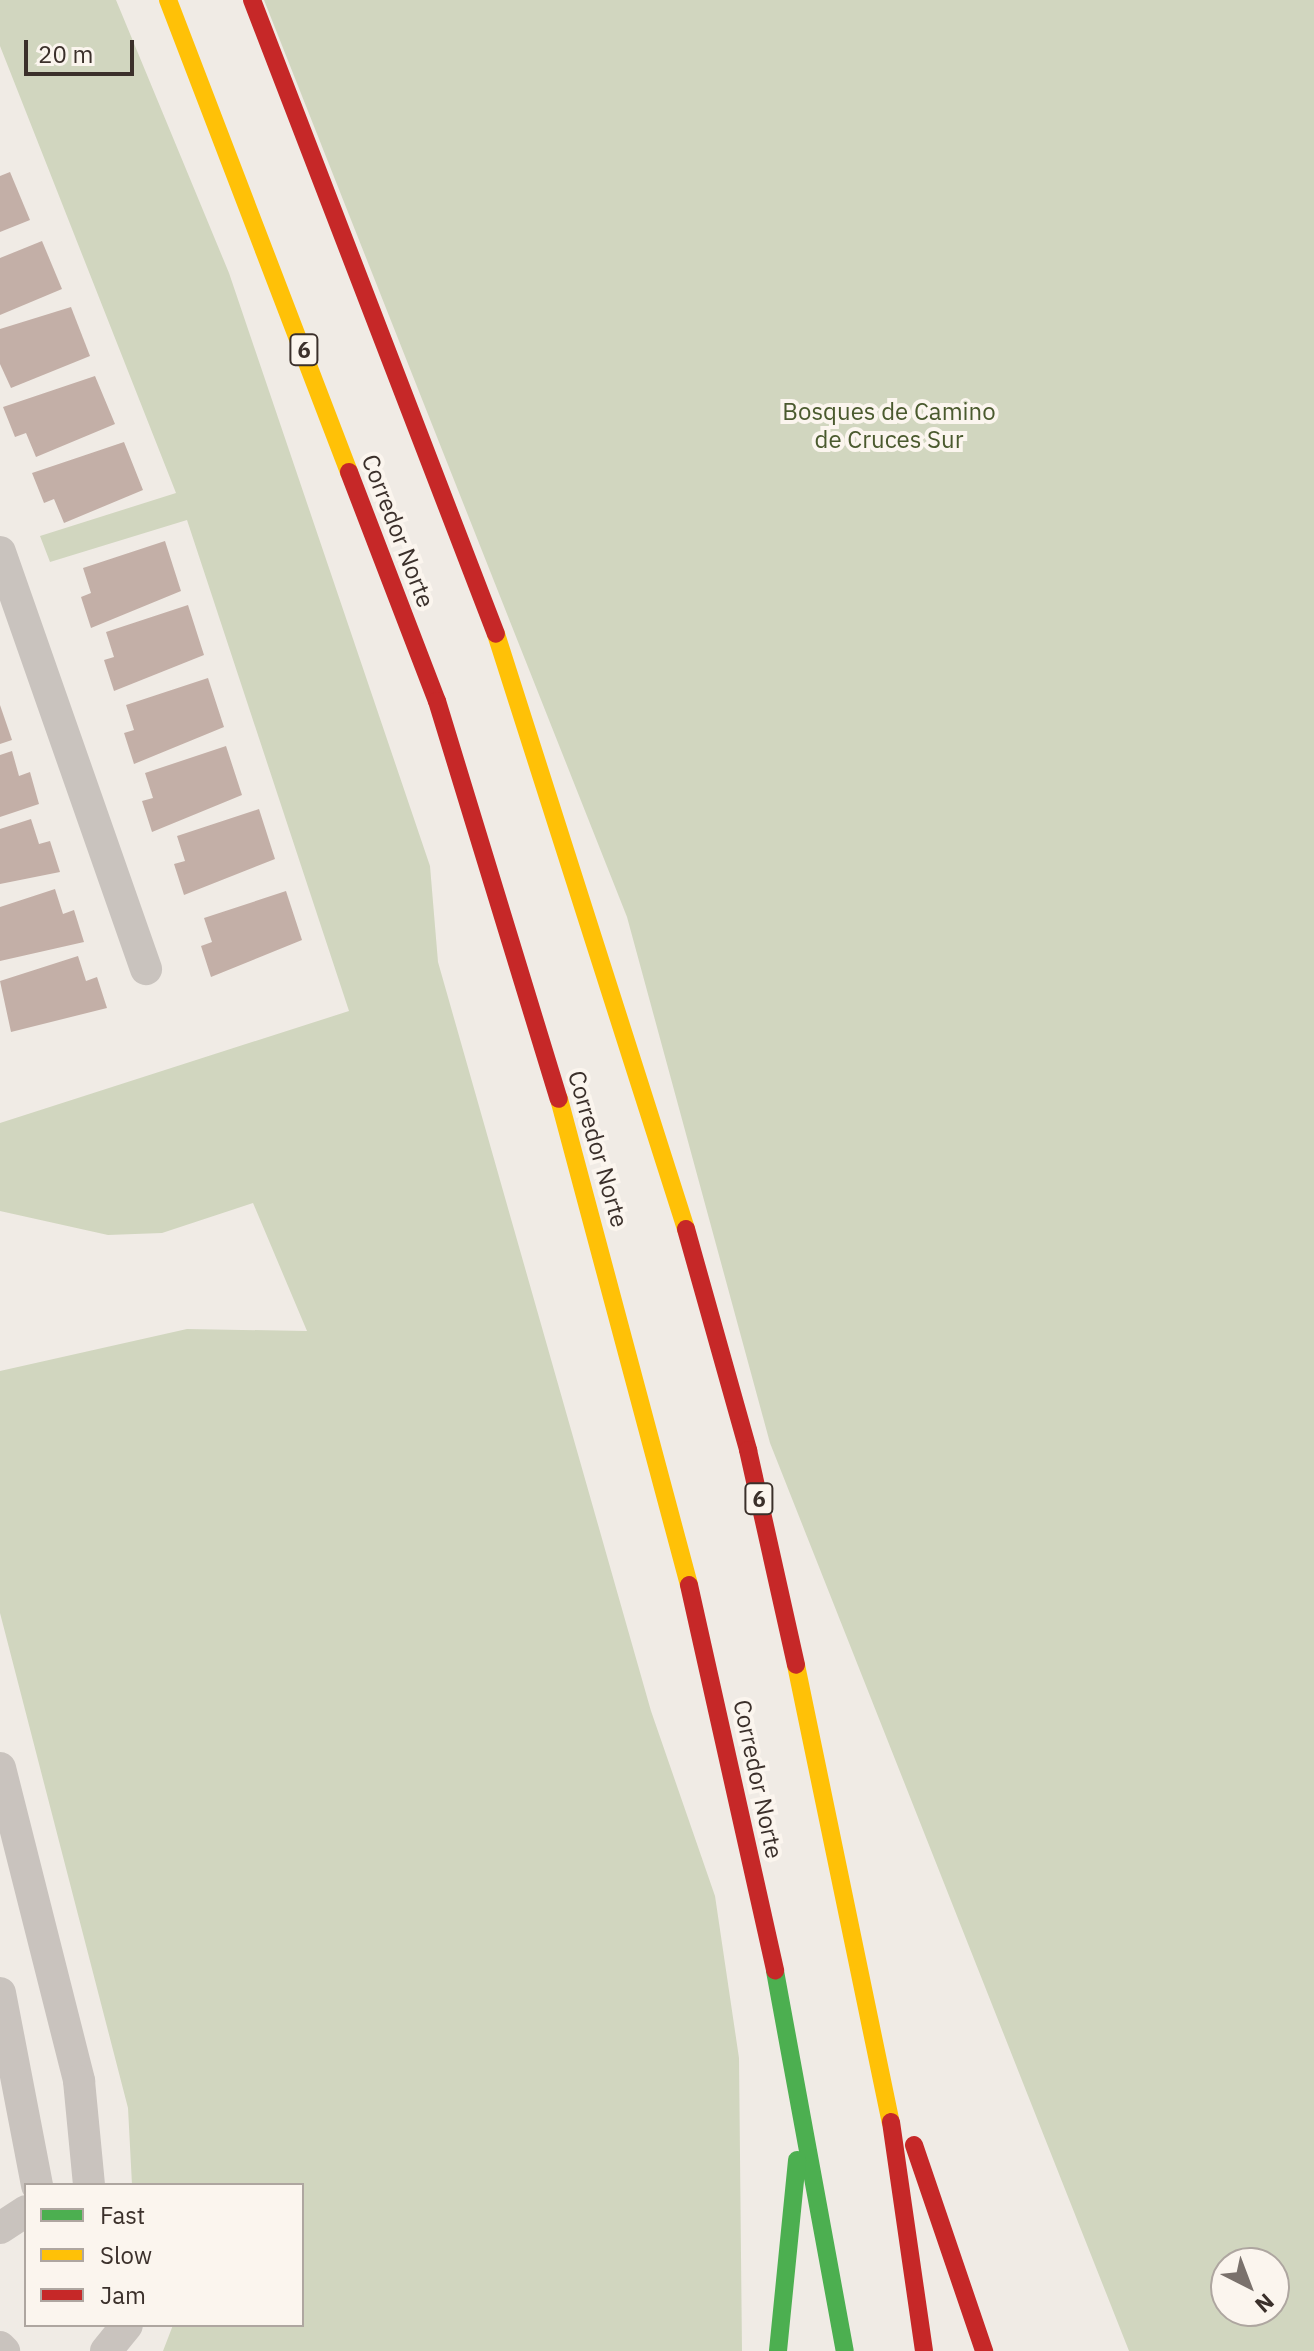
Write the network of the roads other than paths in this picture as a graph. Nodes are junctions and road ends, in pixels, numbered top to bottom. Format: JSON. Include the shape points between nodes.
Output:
{"nodes":[{"id":1,"x":168,"y":0,"type":"edge"},
{"id":2,"x":252,"y":0,"type":"edge"},
{"id":3,"x":0,"y":552,"type":"edge"},
{"id":4,"x":146,"y":969,"type":"dead end"},
{"id":5,"x":0,"y":1768,"type":"edge"},
{"id":6,"x":0,"y":1993,"type":"edge"},
{"id":7,"x":880,"y":2042,"type":"junction"},
{"id":8,"x":803,"y":2102,"type":"junction"},
{"id":9,"x":37,"y":2183,"type":"edge"},
{"id":10,"x":89,"y":2183,"type":"edge"},
{"id":11,"x":24,"y":2212,"type":"edge"},
{"id":12,"x":0,"y":2228,"type":"edge"},
{"id":13,"x":125,"y":2327,"type":"edge"},
{"id":14,"x":106,"y":2351,"type":"edge"},
{"id":15,"x":778,"y":2351,"type":"edge"},
{"id":16,"x":845,"y":2351,"type":"edge"},
{"id":17,"x":924,"y":2351,"type":"edge"},
{"id":18,"x":984,"y":2351,"type":"edge"}],
"edges":[{"from":1,"to":8,"type":"highway","name":"Corredor Norte","number":"6","via":[[437,701],[574,1148],[701,1630]]},
{"from":2,"to":7,"type":"highway","number":"6","via":[[509,668],[596,926],[748,1450]]},
{"from":3,"to":4,"type":"street"},
{"from":5,"to":10,"type":"street","via":[[79,2081]]},
{"from":6,"to":9,"type":"street"},
{"from":7,"to":17,"type":"highway","number":"6"},
{"from":7,"to":18,"type":"highway"},
{"from":8,"to":15,"type":"highway"},
{"from":8,"to":16,"type":"highway","name":"Corredor Norte","number":"6"},
{"from":11,"to":12,"type":"street"},
{"from":13,"to":14,"type":"street"}]}
